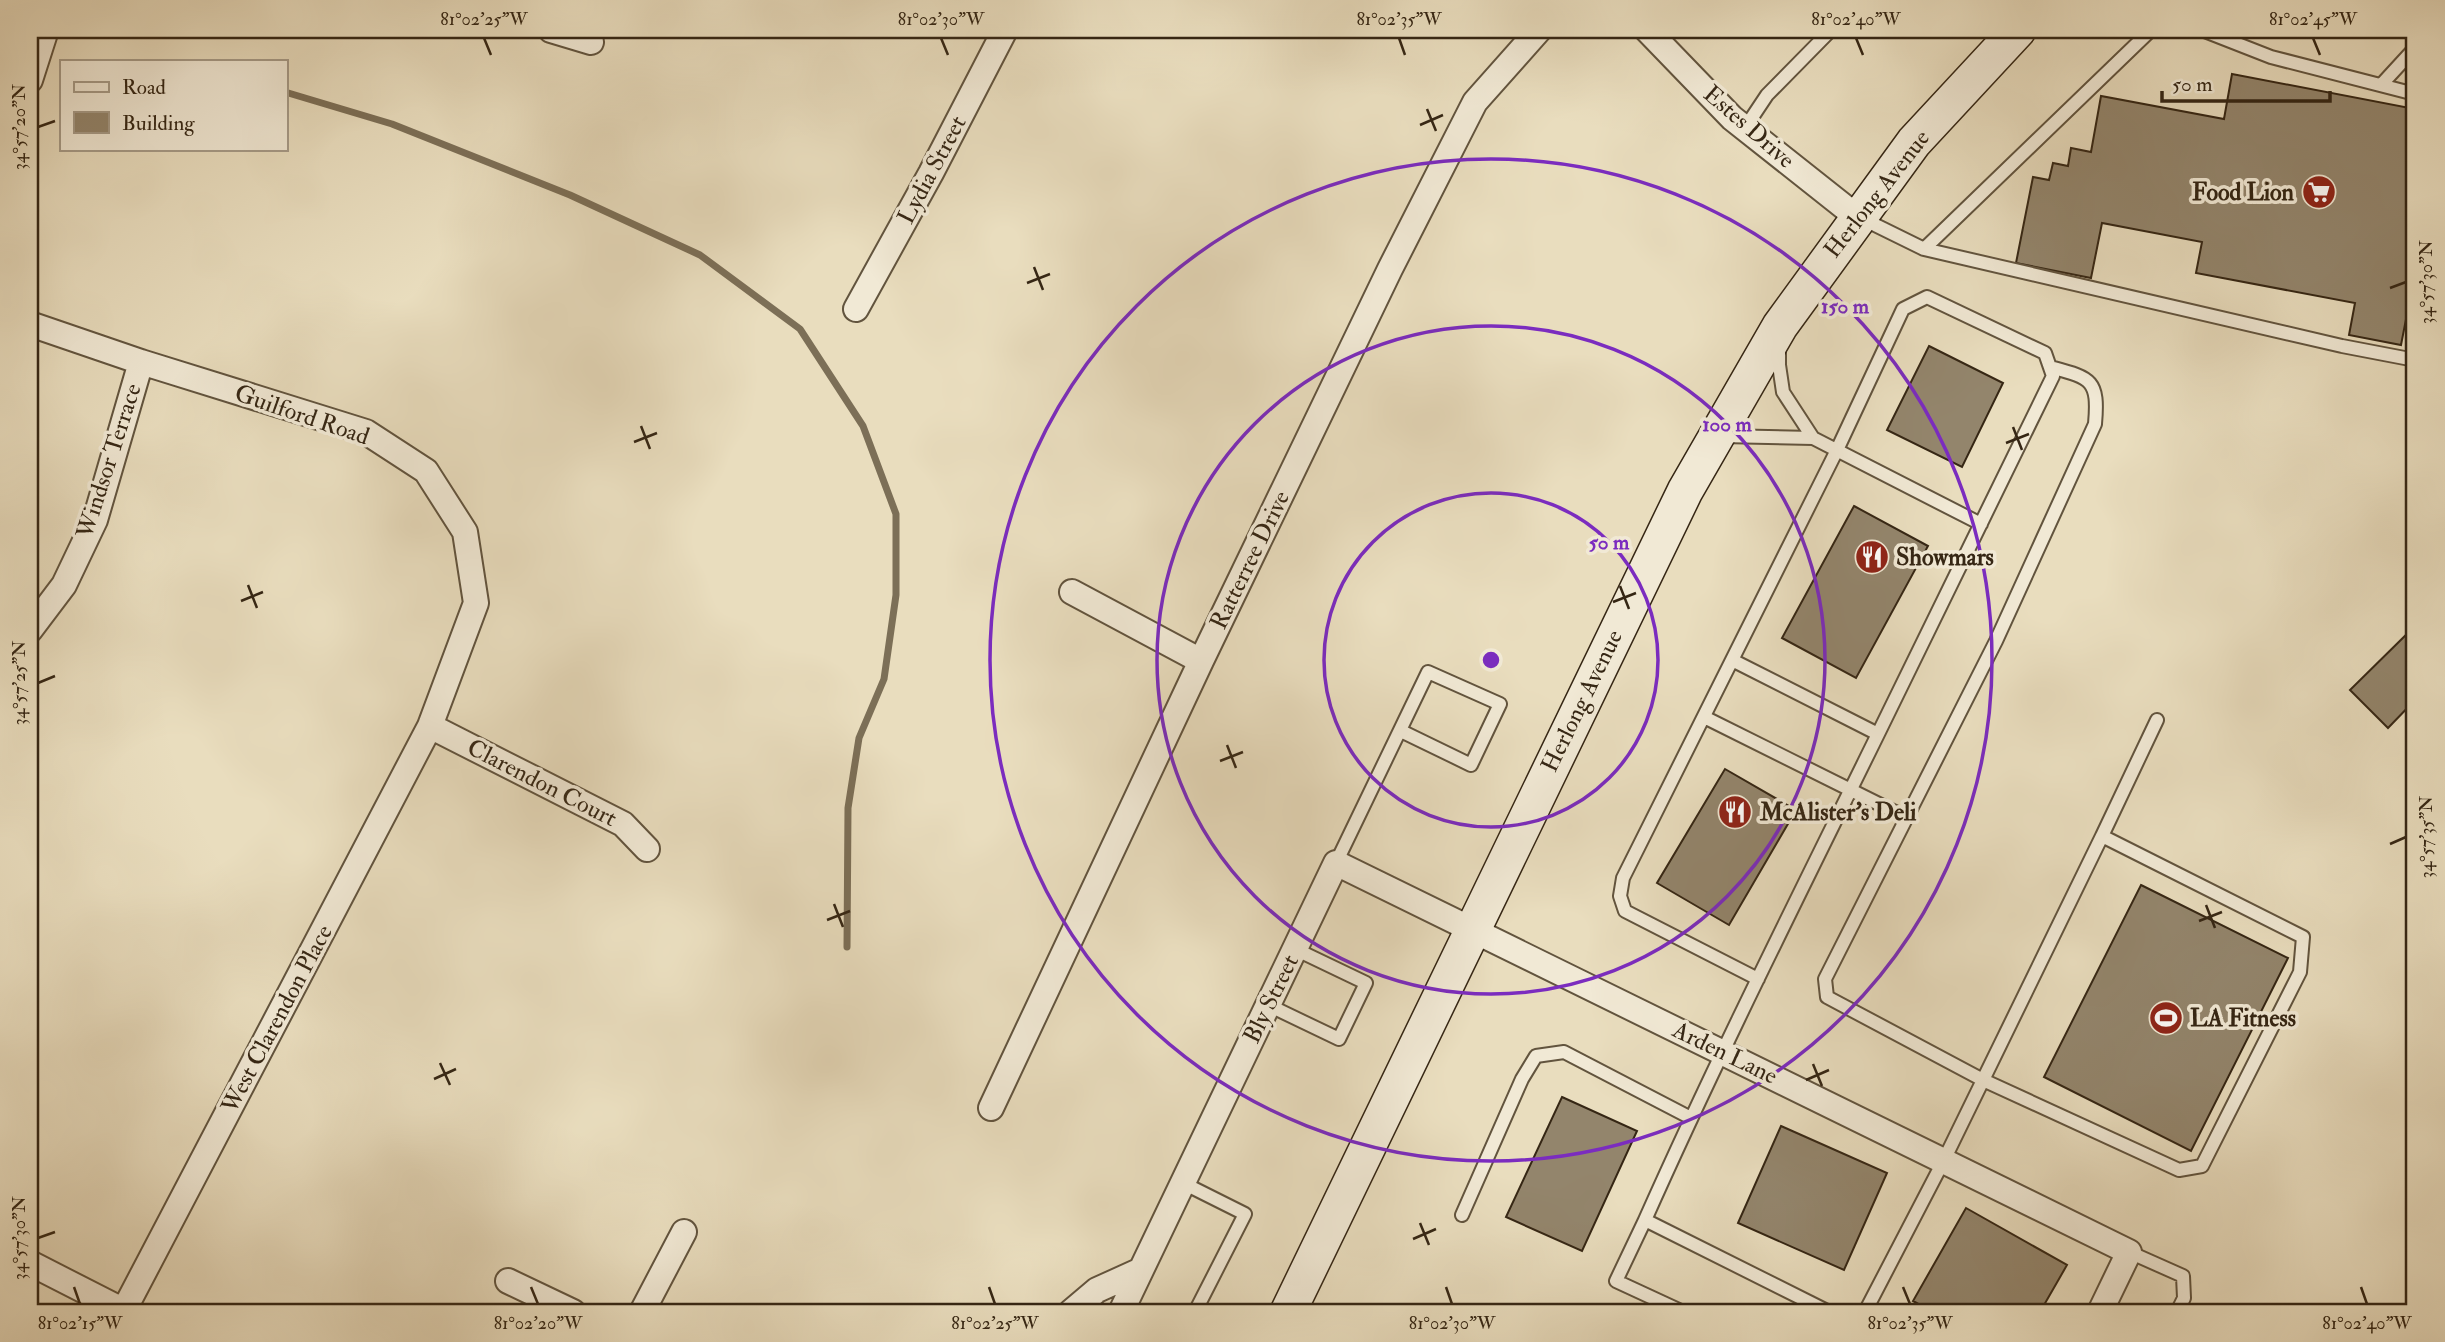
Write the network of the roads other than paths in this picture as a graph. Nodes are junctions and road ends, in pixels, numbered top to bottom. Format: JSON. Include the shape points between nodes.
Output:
{"nodes":[{"id":1,"x":46,"y":30,"type":"edge"},
{"id":2,"x":551,"y":30,"type":"edge"},
{"id":3,"x":1005,"y":30,"type":"edge"},
{"id":4,"x":1539,"y":30,"type":"edge"},
{"id":5,"x":1647,"y":30,"type":"edge"},
{"id":6,"x":1832,"y":30,"type":"edge"},
{"id":7,"x":2018,"y":30,"type":"edge"},
{"id":8,"x":2151,"y":30,"type":"edge"},
{"id":9,"x":2202,"y":30,"type":"edge"},
{"id":10,"x":2243,"y":30,"type":"edge"},
{"id":11,"x":2231,"y":41,"type":"junction"},
{"id":12,"x":591,"y":42,"type":"dead end"},
{"id":13,"x":2415,"y":48,"type":"edge"},
{"id":14,"x":30,"y":80,"type":"edge"},
{"id":15,"x":2381,"y":85,"type":"junction"},
{"id":16,"x":2415,"y":94,"type":"edge"},
{"id":17,"x":1745,"y":128,"type":"junction"},
{"id":18,"x":1857,"y":217,"type":"junction"},
{"id":19,"x":1924,"y":250,"type":"junction"},
{"id":20,"x":856,"y":309,"type":"dead end"},
{"id":21,"x":30,"y":324,"type":"edge"},
{"id":22,"x":1780,"y":326,"type":"junction"},
{"id":23,"x":2415,"y":360,"type":"edge"},
{"id":24,"x":141,"y":362,"type":"junction"},
{"id":25,"x":2050,"y":367,"type":"junction"},
{"id":26,"x":1718,"y":436,"type":"junction"},
{"id":27,"x":1813,"y":438,"type":"junction"},
{"id":28,"x":1837,"y":450,"type":"junction"},
{"id":29,"x":1981,"y":524,"type":"junction"},
{"id":30,"x":1072,"y":592,"type":"dead end"},
{"id":31,"x":30,"y":630,"type":"edge"},
{"id":32,"x":1732,"y":660,"type":"junction"},
{"id":33,"x":1201,"y":661,"type":"junction"},
{"id":34,"x":1704,"y":718,"type":"junction"},
{"id":35,"x":2157,"y":720,"type":"dead end"},
{"id":36,"x":430,"y":726,"type":"junction"},
{"id":37,"x":1401,"y":731,"type":"junction"},
{"id":38,"x":1878,"y":734,"type":"junction"},
{"id":39,"x":1850,"y":790,"type":"junction"},
{"id":40,"x":1907,"y":818,"type":"junction"},
{"id":41,"x":2102,"y":836,"type":"junction"},
{"id":42,"x":647,"y":849,"type":"dead end"},
{"id":43,"x":1336,"y":863,"type":"junction"},
{"id":44,"x":1472,"y":928,"type":"junction"},
{"id":45,"x":1295,"y":949,"type":"junction"},
{"id":46,"x":1758,"y":979,"type":"junction"},
{"id":47,"x":1268,"y":1005,"type":"junction"},
{"id":48,"x":1722,"y":1052,"type":"junction"},
{"id":49,"x":1983,"y":1080,"type":"junction"},
{"id":50,"x":991,"y":1108,"type":"dead end"},
{"id":51,"x":1691,"y":1118,"type":"junction"},
{"id":52,"x":1944,"y":1160,"type":"junction"},
{"id":53,"x":1183,"y":1182,"type":"junction"},
{"id":54,"x":1462,"y":1215,"type":"dead end"},
{"id":55,"x":1645,"y":1220,"type":"junction"},
{"id":56,"x":684,"y":1232,"type":"dead end"},
{"id":57,"x":2129,"y":1252,"type":"junction"},
{"id":58,"x":30,"y":1263,"type":"edge"},
{"id":59,"x":1139,"y":1271,"type":"junction"},
{"id":60,"x":508,"y":1281,"type":"dead end"},
{"id":61,"x":124,"y":1312,"type":"edge"},
{"id":62,"x":573,"y":1312,"type":"edge"},
{"id":63,"x":642,"y":1312,"type":"edge"},
{"id":64,"x":1071,"y":1312,"type":"edge"},
{"id":65,"x":1121,"y":1312,"type":"edge"},
{"id":66,"x":1195,"y":1312,"type":"edge"},
{"id":67,"x":1288,"y":1312,"type":"edge"},
{"id":68,"x":1683,"y":1312,"type":"edge"},
{"id":69,"x":1829,"y":1312,"type":"edge"},
{"id":70,"x":1866,"y":1312,"type":"edge"},
{"id":71,"x":2100,"y":1312,"type":"edge"},
{"id":72,"x":2177,"y":1312,"type":"edge"}],
"edges":[{"from":1,"to":14,"type":"street"},
{"from":2,"to":12,"type":"street"},
{"from":3,"to":20,"type":"street","name":"Lydia Street"},
{"from":4,"to":33,"type":"street","name":"Ratterree Drive","via":[[1475,102]]},
{"from":5,"to":17,"type":"street","name":"Estes Drive"},
{"from":6,"to":17,"type":"lane","via":[[1767,95]]},
{"from":7,"to":18,"type":"street","name":"Herlong Avenue","via":[[1914,142]]},
{"from":8,"to":19,"type":"lane"},
{"from":9,"to":11,"type":"lane"},
{"from":10,"to":11,"type":"lane"},
{"from":11,"to":15,"type":"lane","via":[[2271,57]]},
{"from":13,"to":15,"type":"lane"},
{"from":15,"to":16,"type":"lane"},
{"from":17,"to":18,"type":"street","name":"Estes Drive"},
{"from":18,"to":19,"type":"lane"},
{"from":18,"to":22,"type":"street","name":"Herlong Avenue"},
{"from":19,"to":23,"type":"lane"},
{"from":21,"to":24,"type":"street","name":"Guilford Road"},
{"from":22,"to":26,"type":"street","name":"Herlong Avenue"},
{"from":22,"to":27,"type":"lane","via":[[1783,392]]},
{"from":24,"to":31,"type":"street","name":"Windsor Terrace","via":[[95,520],[64,585]]},
{"from":24,"to":36,"type":"street","name":"Guilford Road","via":[[366,432],[426,471],[465,532],[476,603]]},
{"from":25,"to":28,"type":"lane","via":[[2045,353],[1927,297],[1903,309]]},
{"from":25,"to":29,"type":"lane","via":[[2053,376]]},
{"from":25,"to":40,"type":"lane","via":[[2080,375],[2092,384],[2098,400],[2095,424],[1996,641]]},
{"from":26,"to":27,"type":"lane"},
{"from":26,"to":44,"type":"street","name":"Herlong Avenue","via":[[1685,491]]},
{"from":27,"to":28,"type":"lane"},
{"from":28,"to":29,"type":"lane"},
{"from":28,"to":32,"type":"lane"},
{"from":29,"to":38,"type":"lane"},
{"from":30,"to":33,"type":"street"},
{"from":32,"to":34,"type":"lane"},
{"from":32,"to":38,"type":"lane"},
{"from":33,"to":50,"type":"street","name":"Ratterree Drive"},
{"from":34,"to":39,"type":"lane"},
{"from":34,"to":46,"type":"lane","via":[[1623,878],[1620,896],[1625,911]]},
{"from":35,"to":41,"type":"lane"},
{"from":36,"to":42,"type":"street","name":"Clarendon Court","via":[[623,824]]},
{"from":36,"to":61,"type":"street","name":"West Clarendon Place"},
{"from":37,"to":37,"type":"lane","via":[[1428,672],[1500,704],[1471,765]]},
{"from":37,"to":43,"type":"lane"},
{"from":38,"to":39,"type":"lane"},
{"from":39,"to":40,"type":"lane"},
{"from":39,"to":46,"type":"lane"},
{"from":40,"to":49,"type":"lane","via":[[1825,979],[1827,997]]},
{"from":41,"to":49,"type":"lane"},
{"from":41,"to":49,"type":"lane","via":[[2303,937],[2300,972],[2202,1166],[2179,1170]]},
{"from":43,"to":44,"type":"street"},
{"from":43,"to":45,"type":"street","name":"Bly Street"},
{"from":44,"to":48,"type":"street","name":"Arden Lane"},
{"from":44,"to":67,"type":"street","name":"Herlong Avenue"},
{"from":45,"to":47,"type":"street","name":"Bly Street"},
{"from":45,"to":47,"type":"lane","via":[[1366,983],[1339,1039]]},
{"from":46,"to":48,"type":"lane"},
{"from":47,"to":53,"type":"street","name":"Bly Street"},
{"from":48,"to":51,"type":"lane"},
{"from":48,"to":52,"type":"street","name":"Arden Lane"},
{"from":49,"to":52,"type":"lane"},
{"from":51,"to":54,"type":"lane","via":[[1563,1052],[1536,1056]]},
{"from":51,"to":55,"type":"lane"},
{"from":52,"to":57,"type":"street","name":"Arden Lane"},
{"from":52,"to":70,"type":"lane"},
{"from":53,"to":59,"type":"street","name":"Bly Street"},
{"from":53,"to":66,"type":"lane","via":[[1245,1214]]},
{"from":55,"to":68,"type":"lane","via":[[1616,1281]]},
{"from":55,"to":69,"type":"lane"},
{"from":56,"to":63,"type":"street"},
{"from":57,"to":71,"type":"street"},
{"from":57,"to":72,"type":"lane","via":[[2183,1276],[2184,1298]]},
{"from":58,"to":61,"type":"street"},
{"from":59,"to":64,"type":"street","via":[[1097,1290]]},
{"from":59,"to":65,"type":"street","name":"Bly Street"},
{"from":60,"to":62,"type":"street"}]}
